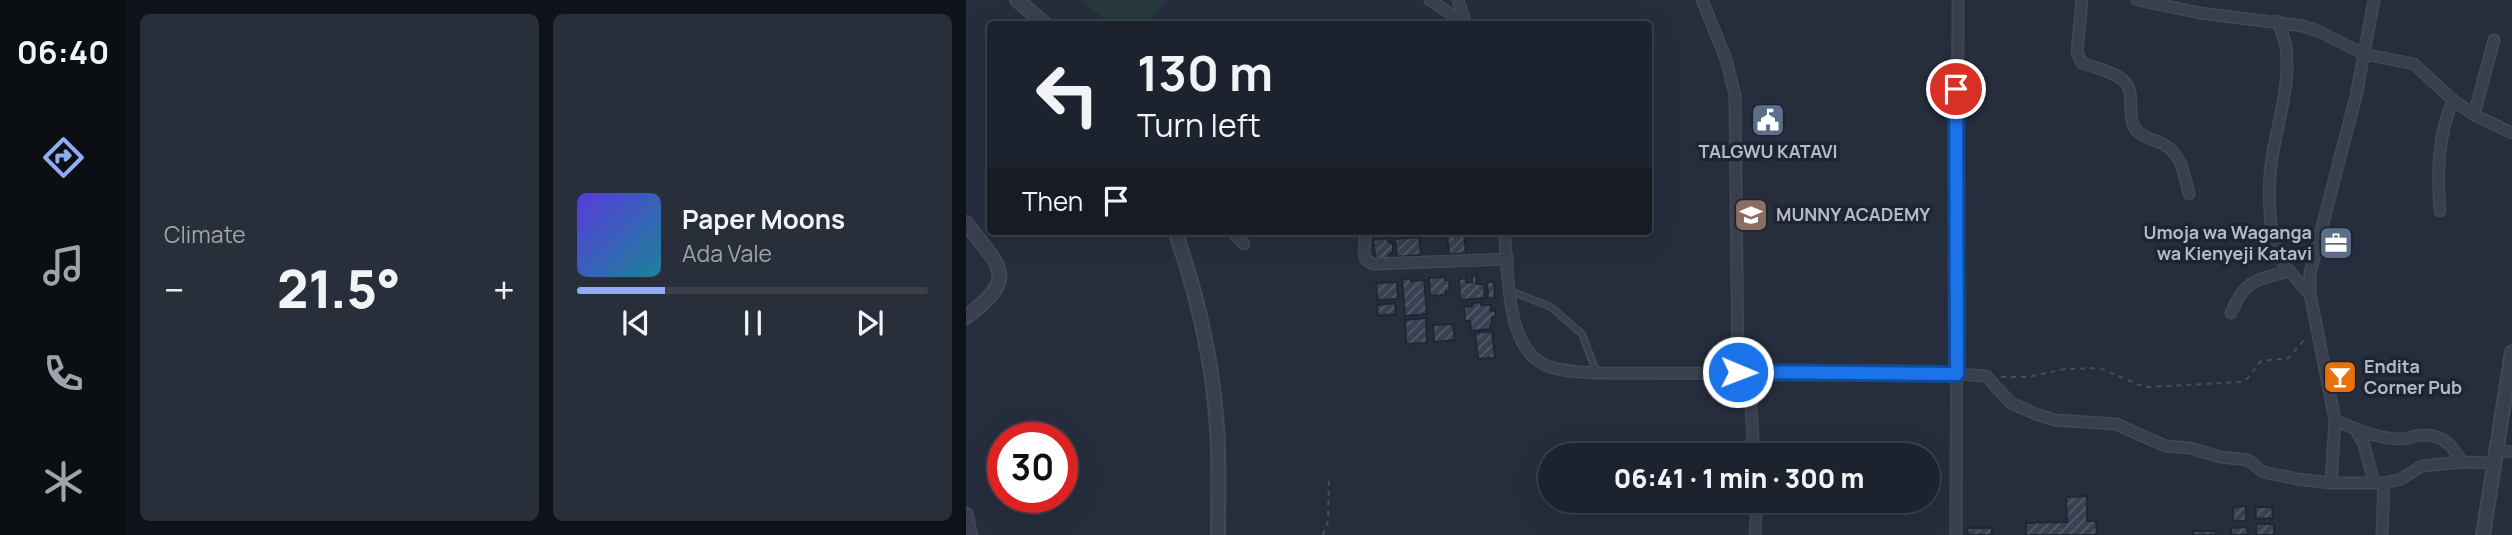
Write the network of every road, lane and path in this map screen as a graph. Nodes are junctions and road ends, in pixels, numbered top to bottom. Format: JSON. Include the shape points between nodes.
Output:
{"nodes":[{"id":1,"x":1017,"y":0,"type":"edge"},
{"id":2,"x":1430,"y":0,"type":"edge"},
{"id":3,"x":1458,"y":0,"type":"edge"},
{"id":4,"x":1702,"y":0,"type":"edge"},
{"id":5,"x":1958,"y":0,"type":"edge"},
{"id":6,"x":2081,"y":0,"type":"edge"},
{"id":7,"x":2137,"y":0,"type":"edge"},
{"id":8,"x":2201,"y":0,"type":"edge"},
{"id":9,"x":2374,"y":0,"type":"edge"},
{"id":10,"x":2200,"y":13,"type":"junction"},
{"id":11,"x":1042,"y":21,"type":"edge"},
{"id":12,"x":1461,"y":21,"type":"edge"},
{"id":13,"x":1464,"y":21,"type":"edge"},
{"id":14,"x":2277,"y":21,"type":"junction"},
{"id":15,"x":2494,"y":40,"type":"dead end"},
{"id":16,"x":2364,"y":54,"type":"junction"},
{"id":17,"x":2453,"y":100,"type":"junction"},
{"id":18,"x":2474,"y":115,"type":"junction"},
{"id":19,"x":2512,"y":133,"type":"edge"},
{"id":20,"x":2189,"y":194,"type":"dead end"},
{"id":21,"x":2440,"y":211,"type":"dead end"},
{"id":22,"x":966,"y":223,"type":"edge"},
{"id":23,"x":1176,"y":235,"type":"edge"},
{"id":24,"x":1236,"y":235,"type":"edge"},
{"id":25,"x":1366,"y":235,"type":"edge"},
{"id":26,"x":1505,"y":235,"type":"edge"},
{"id":27,"x":1244,"y":243,"type":"dead end"},
{"id":28,"x":1508,"y":259,"type":"junction"},
{"id":29,"x":2289,"y":271,"type":"junction"},
{"id":30,"x":1511,"y":291,"type":"junction"},
{"id":31,"x":2310,"y":294,"type":"junction"},
{"id":32,"x":2231,"y":313,"type":"dead end"},
{"id":33,"x":966,"y":317,"type":"edge"},
{"id":34,"x":2317,"y":326,"type":"junction"},
{"id":35,"x":2512,"y":352,"type":"edge"},
{"id":36,"x":1738,"y":372,"type":"junction"},
{"id":37,"x":1749,"y":372,"type":"junction"},
{"id":38,"x":1597,"y":373,"type":"junction"},
{"id":39,"x":1957,"y":374,"type":"junction"},
{"id":40,"x":1986,"y":376,"type":"junction"},
{"id":41,"x":2335,"y":420,"type":"junction"},
{"id":42,"x":2356,"y":430,"type":"junction"},
{"id":43,"x":1753,"y":443,"type":"edge"},
{"id":44,"x":2497,"y":450,"type":"junction"},
{"id":45,"x":2512,"y":452,"type":"edge"},
{"id":46,"x":2462,"y":462,"type":"junction"},
{"id":47,"x":2494,"y":463,"type":"junction"},
{"id":48,"x":1329,"y":477,"type":"dead end"},
{"id":49,"x":2331,"y":482,"type":"junction"},
{"id":50,"x":2379,"y":482,"type":"junction"},
{"id":51,"x":1756,"y":513,"type":"edge"},
{"id":52,"x":966,"y":515,"type":"edge"},
{"id":53,"x":970,"y":535,"type":"edge"},
{"id":54,"x":1218,"y":535,"type":"edge"},
{"id":55,"x":1323,"y":535,"type":"edge"},
{"id":56,"x":1755,"y":535,"type":"edge"},
{"id":57,"x":1955,"y":535,"type":"edge"},
{"id":58,"x":2382,"y":535,"type":"edge"},
{"id":59,"x":2483,"y":535,"type":"edge"}],
"edges":[{"from":1,"to":11,"type":"street"},
{"from":2,"to":12,"type":"street"},
{"from":3,"to":13,"type":"street"},
{"from":4,"to":36,"type":"street","via":[[1735,95]]},
{"from":5,"to":39,"type":"street"},
{"from":6,"to":20,"type":"street","via":[[2077,53],[2082,63],[2126,81],[2130,120],[2140,134],[2168,146],[2181,160]]},
{"from":7,"to":10,"type":"street"},
{"from":8,"to":10,"type":"street"},
{"from":9,"to":16,"type":"street"},
{"from":10,"to":14,"type":"street"},
{"from":14,"to":16,"type":"street","via":[[2318,31]]},
{"from":14,"to":29,"type":"street","via":[[2286,63],[2270,167],[2270,207],[2275,248]]},
{"from":15,"to":18,"type":"street"},
{"from":16,"to":17,"type":"street","via":[[2414,64]]},
{"from":16,"to":31,"type":"street"},
{"from":17,"to":18,"type":"street"},
{"from":17,"to":21,"type":"street","via":[[2444,121],[2438,162]]},
{"from":18,"to":19,"type":"street"},
{"from":22,"to":33,"type":"street","via":[[994,260],[1000,277],[994,293]]},
{"from":23,"to":54,"type":"street","via":[[1206,340],[1212,382]]},
{"from":24,"to":27,"type":"street"},
{"from":25,"to":28,"type":"street","via":[[1366,260],[1373,264]]},
{"from":26,"to":28,"type":"street"},
{"from":28,"to":30,"type":"street"},
{"from":29,"to":31,"type":"street"},
{"from":29,"to":32,"type":"street","via":[[2254,281],[2239,293]]},
{"from":30,"to":38,"type":"lane","via":[[1551,307],[1582,334]]},
{"from":30,"to":38,"type":"street","via":[[1515,326],[1530,354],[1548,367]]},
{"from":31,"to":34,"type":"street"},
{"from":34,"to":40,"type":"path","via":[[2288,358],[2261,362],[2241,382],[2149,387],[2090,367],[2028,377]]},
{"from":34,"to":41,"type":"street"},
{"from":35,"to":44,"type":"street"},
{"from":36,"to":37,"type":"street"},
{"from":36,"to":38,"type":"street"},
{"from":37,"to":39,"type":"street"},
{"from":37,"to":43,"type":"street"},
{"from":39,"to":40,"type":"street"},
{"from":39,"to":57,"type":"street"},
{"from":40,"to":49,"type":"street","via":[[2011,403],[2055,420],[2116,424],[2165,446],[2248,460],[2263,472]]},
{"from":41,"to":42,"type":"street"},
{"from":41,"to":49,"type":"street"},
{"from":42,"to":46,"type":"street","via":[[2397,439],[2442,438]]},
{"from":42,"to":50,"type":"street"},
{"from":44,"to":45,"type":"street"},
{"from":44,"to":47,"type":"street"},
{"from":46,"to":47,"type":"street"},
{"from":46,"to":50,"type":"street","via":[[2423,466],[2402,479]]},
{"from":47,"to":59,"type":"street"},
{"from":48,"to":55,"type":"path","via":[[1328,521]]},
{"from":49,"to":50,"type":"street"},
{"from":50,"to":58,"type":"street"},
{"from":51,"to":56,"type":"street"},
{"from":52,"to":53,"type":"street"}]}
